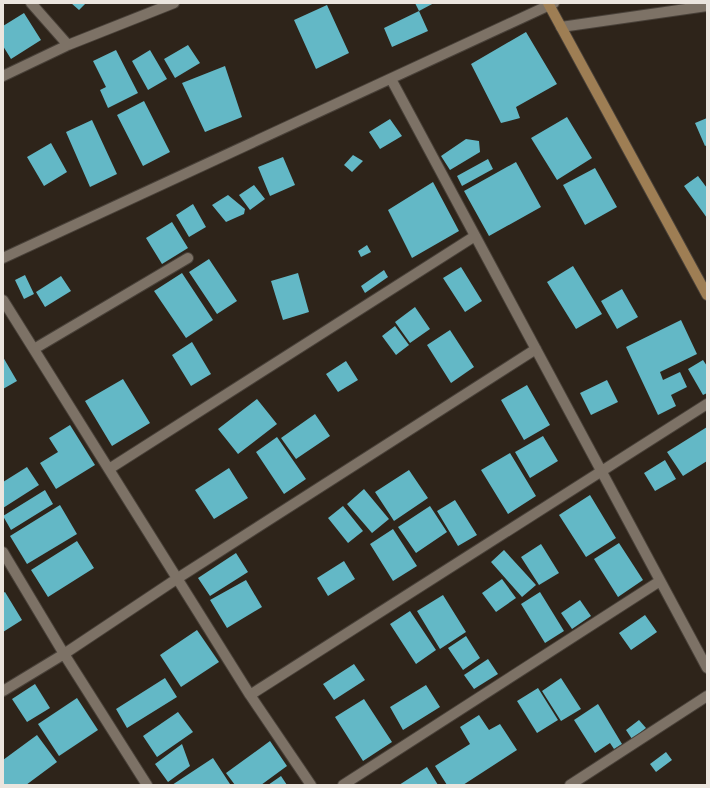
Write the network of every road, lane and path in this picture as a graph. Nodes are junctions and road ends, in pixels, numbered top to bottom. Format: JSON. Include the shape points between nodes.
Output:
{"nodes":[{"id":1,"x":32,"y":3,"type":"edge"},
{"id":2,"x":174,"y":3,"type":"edge"},
{"id":3,"x":550,"y":4,"type":"edge"},
{"id":4,"x":707,"y":6,"type":"edge"},
{"id":5,"x":561,"y":27,"type":"junction"},
{"id":6,"x":68,"y":45,"type":"junction"},
{"id":7,"x":3,"y":76,"type":"edge"},
{"id":8,"x":391,"y":79,"type":"junction"},
{"id":9,"x":475,"y":236,"type":"junction"},
{"id":10,"x":3,"y":258,"type":"edge"},
{"id":11,"x":188,"y":258,"type":"dead end"},
{"id":12,"x":707,"y":295,"type":"edge"},
{"id":13,"x":3,"y":300,"type":"edge"},
{"id":14,"x":34,"y":349,"type":"junction"},
{"id":15,"x":536,"y":349,"type":"junction"},
{"id":16,"x":707,"y":404,"type":"edge"},
{"id":17,"x":109,"y":469,"type":"junction"},
{"id":18,"x":602,"y":471,"type":"junction"},
{"id":19,"x":3,"y":552,"type":"edge"},
{"id":20,"x":178,"y":578,"type":"junction"},
{"id":21,"x":660,"y":581,"type":"junction"},
{"id":22,"x":64,"y":654,"type":"junction"},
{"id":23,"x":707,"y":668,"type":"edge"},
{"id":24,"x":3,"y":691,"type":"edge"},
{"id":25,"x":250,"y":695,"type":"junction"},
{"id":26,"x":707,"y":696,"type":"edge"},
{"id":27,"x":147,"y":785,"type":"edge"},
{"id":28,"x":310,"y":785,"type":"edge"},
{"id":29,"x":343,"y":785,"type":"edge"},
{"id":30,"x":570,"y":785,"type":"edge"}],
"edges":[{"from":1,"to":6,"type":"street"},
{"from":2,"to":6,"type":"street"},
{"from":3,"to":5,"type":"street"},
{"from":3,"to":8,"type":"street"},
{"from":4,"to":5,"type":"street"},
{"from":5,"to":12,"type":"street"},
{"from":6,"to":7,"type":"street"},
{"from":8,"to":9,"type":"street"},
{"from":8,"to":10,"type":"street"},
{"from":9,"to":15,"type":"street"},
{"from":9,"to":17,"type":"street"},
{"from":11,"to":14,"type":"street"},
{"from":13,"to":14,"type":"street"},
{"from":14,"to":17,"type":"street"},
{"from":15,"to":18,"type":"street"},
{"from":15,"to":20,"type":"street"},
{"from":16,"to":18,"type":"street"},
{"from":17,"to":20,"type":"street"},
{"from":18,"to":21,"type":"street"},
{"from":18,"to":25,"type":"street"},
{"from":19,"to":22,"type":"street"},
{"from":20,"to":22,"type":"street"},
{"from":20,"to":25,"type":"street"},
{"from":21,"to":23,"type":"street"},
{"from":21,"to":29,"type":"street"},
{"from":22,"to":24,"type":"street"},
{"from":22,"to":27,"type":"street"},
{"from":25,"to":28,"type":"street"},
{"from":26,"to":30,"type":"street"}]}
